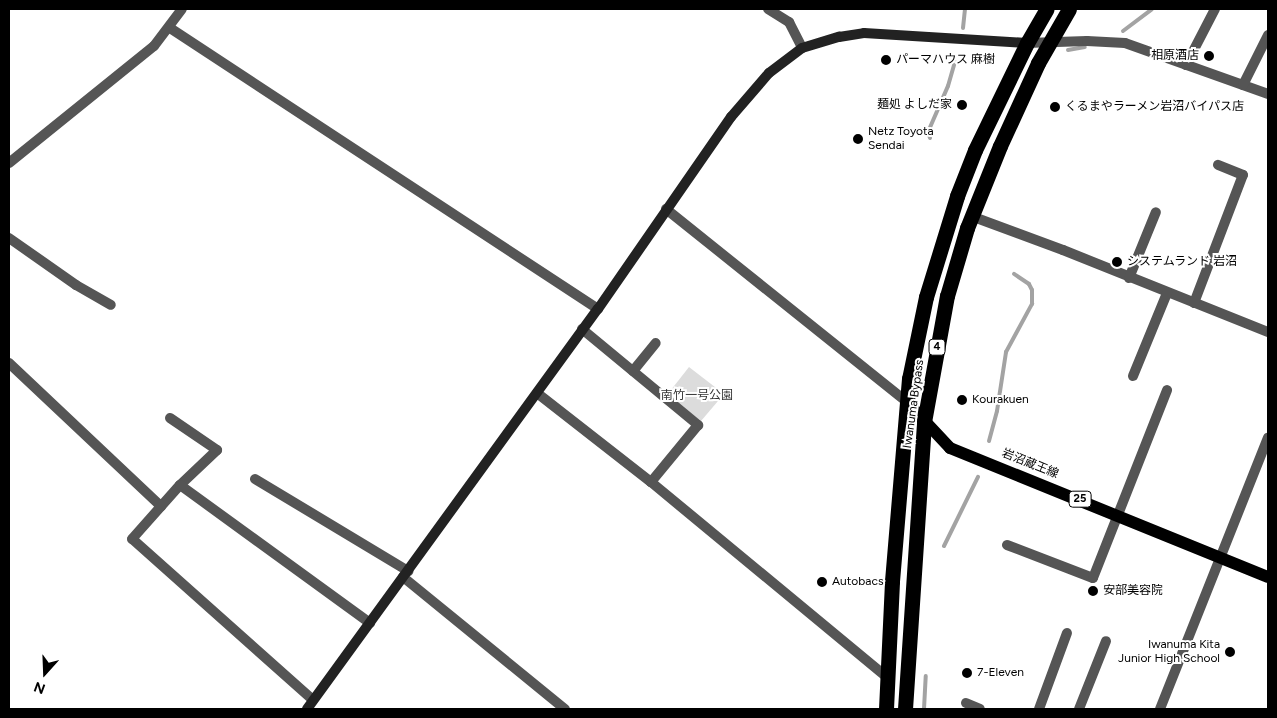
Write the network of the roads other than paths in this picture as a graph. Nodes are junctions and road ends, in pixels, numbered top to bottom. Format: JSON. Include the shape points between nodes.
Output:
{"nodes":[{"id":1,"x":182,"y":9,"type":"edge"},
{"id":2,"x":768,"y":9,"type":"edge"},
{"id":3,"x":1047,"y":9,"type":"edge"},
{"id":4,"x":1069,"y":9,"type":"edge"},
{"id":5,"x":1215,"y":9,"type":"edge"},
{"id":6,"x":170,"y":28,"type":"junction"},
{"id":7,"x":1268,"y":35,"type":"edge"},
{"id":8,"x":1050,"y":41,"type":"junction"},
{"id":9,"x":1027,"y":42,"type":"junction"},
{"id":10,"x":802,"y":48,"type":"junction"},
{"id":11,"x":1186,"y":65,"type":"junction"},
{"id":12,"x":1242,"y":85,"type":"junction"},
{"id":13,"x":1268,"y":94,"type":"edge"},
{"id":14,"x":9,"y":163,"type":"edge"},
{"id":15,"x":1218,"y":165,"type":"dead end"},
{"id":16,"x":666,"y":209,"type":"junction"},
{"id":17,"x":1156,"y":212,"type":"dead end"},
{"id":18,"x":971,"y":216,"type":"junction"},
{"id":19,"x":9,"y":238,"type":"edge"},
{"id":20,"x":1129,"y":278,"type":"junction"},
{"id":21,"x":1167,"y":293,"type":"junction"},
{"id":22,"x":1194,"y":303,"type":"junction"},
{"id":23,"x":111,"y":305,"type":"dead end"},
{"id":24,"x":598,"y":309,"type":"junction"},
{"id":25,"x":582,"y":329,"type":"junction"},
{"id":26,"x":1268,"y":332,"type":"edge"},
{"id":27,"x":656,"y":343,"type":"dead end"},
{"id":28,"x":9,"y":363,"type":"edge"},
{"id":29,"x":633,"y":371,"type":"junction"},
{"id":30,"x":1133,"y":376,"type":"dead end"},
{"id":31,"x":1166,"y":390,"type":"dead end"},
{"id":32,"x":537,"y":393,"type":"junction"},
{"id":33,"x":907,"y":402,"type":"junction"},
{"id":34,"x":170,"y":418,"type":"dead end"},
{"id":35,"x":924,"y":422,"type":"junction"},
{"id":36,"x":1268,"y":438,"type":"edge"},
{"id":37,"x":255,"y":479,"type":"dead end"},
{"id":38,"x":651,"y":482,"type":"junction"},
{"id":39,"x":180,"y":485,"type":"junction"},
{"id":40,"x":161,"y":506,"type":"junction"},
{"id":41,"x":1118,"y":515,"type":"junction"},
{"id":42,"x":1007,"y":545,"type":"dead end"},
{"id":43,"x":1220,"y":557,"type":"junction"},
{"id":44,"x":405,"y":574,"type":"junction"},
{"id":45,"x":1268,"y":577,"type":"edge"},
{"id":46,"x":370,"y":623,"type":"junction"},
{"id":47,"x":1067,"y":634,"type":"dead end"},
{"id":48,"x":1106,"y":641,"type":"dead end"},
{"id":49,"x":888,"y":678,"type":"junction"},
{"id":50,"x":313,"y":700,"type":"junction"},
{"id":51,"x":966,"y":704,"type":"dead end"},
{"id":52,"x":307,"y":709,"type":"edge"},
{"id":53,"x":564,"y":709,"type":"edge"},
{"id":54,"x":886,"y":709,"type":"edge"},
{"id":55,"x":905,"y":709,"type":"edge"},
{"id":56,"x":980,"y":709,"type":"edge"},
{"id":57,"x":1039,"y":709,"type":"edge"},
{"id":58,"x":1078,"y":709,"type":"edge"},
{"id":59,"x":1160,"y":709,"type":"edge"}],
"edges":[{"from":1,"to":6,"type":"street"},
{"from":2,"to":10,"type":"street","via":[[789,22]]},
{"from":3,"to":9,"type":"highway","name":"Iwanuma Bypass","number":"4"},
{"from":4,"to":8,"type":"highway","name":"Iwanuma Bypass","number":"4"},
{"from":5,"to":11,"type":"street"},
{"from":6,"to":14,"type":"street","via":[[154,46]]},
{"from":6,"to":24,"type":"street"},
{"from":7,"to":12,"type":"street"},
{"from":8,"to":9,"type":"street"},
{"from":8,"to":11,"type":"street","via":[[1125,43]]},
{"from":8,"to":18,"type":"highway","name":"Iwanuma Bypass","number":"4"},
{"from":9,"to":10,"type":"street","via":[[864,33],[839,36]]},
{"from":9,"to":33,"type":"highway","name":"Iwanuma Bypass","number":"4","via":[[975,150],[957,196],[926,297]]},
{"from":10,"to":16,"type":"street","via":[[769,73],[731,117]]},
{"from":11,"to":12,"type":"street"},
{"from":12,"to":13,"type":"street"},
{"from":15,"to":22,"type":"street","via":[[1243,175]]},
{"from":16,"to":24,"type":"street"},
{"from":16,"to":33,"type":"street"},
{"from":17,"to":20,"type":"street"},
{"from":18,"to":20,"type":"street"},
{"from":18,"to":35,"type":"highway","name":"Iwanuma Bypass","number":"4","via":[[947,296]]},
{"from":19,"to":23,"type":"street"},
{"from":20,"to":21,"type":"street"},
{"from":21,"to":22,"type":"street"},
{"from":21,"to":30,"type":"street"},
{"from":22,"to":26,"type":"street"},
{"from":24,"to":25,"type":"street"},
{"from":25,"to":29,"type":"street"},
{"from":25,"to":32,"type":"street"},
{"from":27,"to":29,"type":"street"},
{"from":28,"to":40,"type":"street"},
{"from":29,"to":38,"type":"street","via":[[698,425]]},
{"from":31,"to":41,"type":"street"},
{"from":32,"to":38,"type":"street"},
{"from":32,"to":44,"type":"street"},
{"from":33,"to":35,"type":"main road","name":"岩沼蔵王線","number":"25"},
{"from":33,"to":49,"type":"highway","name":"Iwanuma Bypass","number":"4"},
{"from":34,"to":39,"type":"street","via":[[217,450]]},
{"from":35,"to":41,"type":"main road","name":"岩沼蔵王線","number":"25","via":[[950,448]]},
{"from":35,"to":55,"type":"highway","name":"Iwanuma Bypass","number":"4"},
{"from":36,"to":43,"type":"street"},
{"from":37,"to":44,"type":"street"},
{"from":38,"to":49,"type":"street"},
{"from":39,"to":40,"type":"street"},
{"from":39,"to":46,"type":"street"},
{"from":40,"to":50,"type":"street","via":[[132,538]]},
{"from":41,"to":42,"type":"street","via":[[1093,578]]},
{"from":41,"to":43,"type":"main road","name":"岩沼蔵王線","number":"25"},
{"from":43,"to":45,"type":"main road","name":"岩沼蔵王線","number":"25"},
{"from":43,"to":59,"type":"street"},
{"from":44,"to":46,"type":"street"},
{"from":44,"to":53,"type":"street"},
{"from":46,"to":50,"type":"street"},
{"from":47,"to":57,"type":"street"},
{"from":48,"to":58,"type":"street"},
{"from":49,"to":54,"type":"highway","name":"Iwanuma Bypass","number":"4"},
{"from":50,"to":52,"type":"street"},
{"from":51,"to":56,"type":"street"}]}
